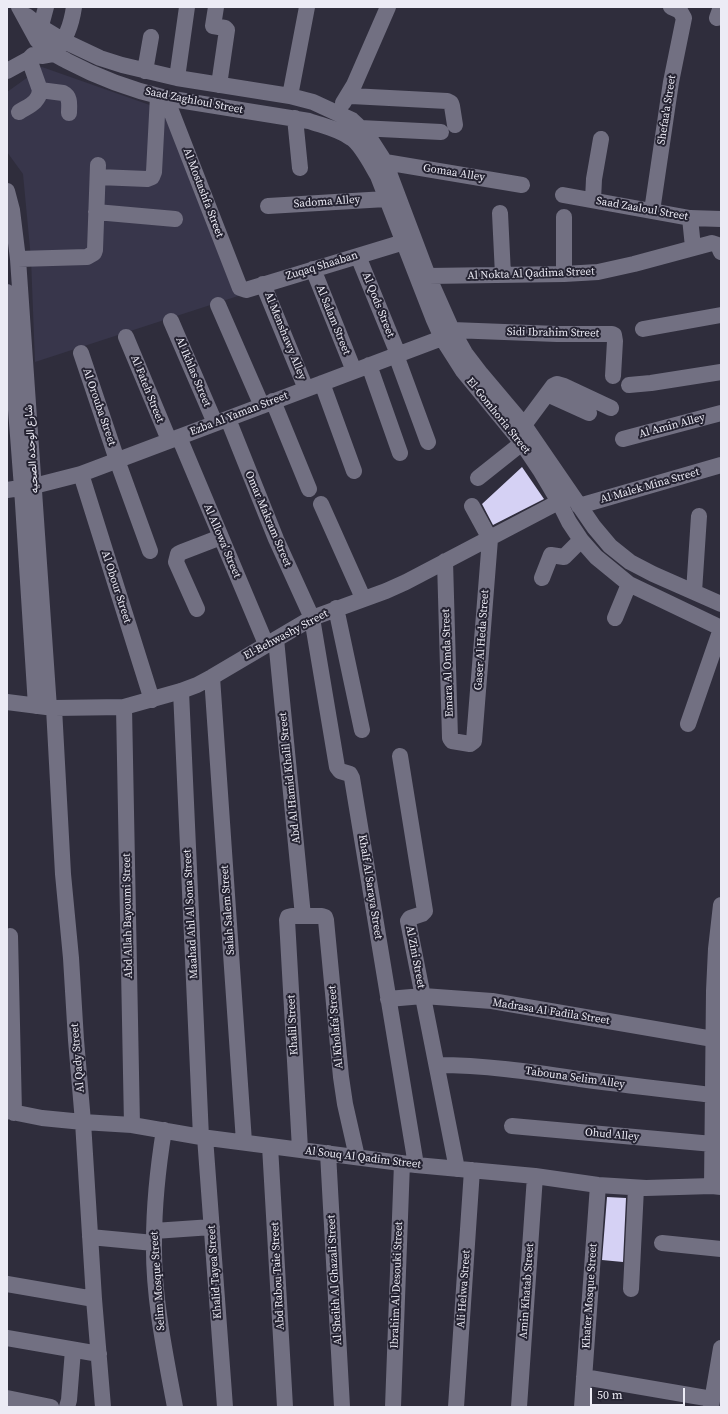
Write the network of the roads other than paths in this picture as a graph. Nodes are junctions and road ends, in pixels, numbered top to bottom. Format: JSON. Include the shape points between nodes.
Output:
{"nodes":[{"id":1,"x":46,"y":7,"type":"edge"},
{"id":2,"x":74,"y":7,"type":"edge"},
{"id":3,"x":187,"y":7,"type":"edge"},
{"id":4,"x":216,"y":7,"type":"edge"},
{"id":5,"x":307,"y":7,"type":"edge"},
{"id":6,"x":388,"y":7,"type":"edge"},
{"id":7,"x":675,"y":9,"type":"edge"},
{"id":8,"x":22,"y":10,"type":"edge"},
{"id":9,"x":151,"y":37,"type":"dead end"},
{"id":10,"x":64,"y":41,"type":"junction"},
{"id":11,"x":35,"y":45,"type":"junction"},
{"id":12,"x":89,"y":53,"type":"junction"},
{"id":13,"x":54,"y":54,"type":"junction"},
{"id":14,"x":81,"y":68,"type":"junction"},
{"id":15,"x":7,"y":71,"type":"edge"},
{"id":16,"x":145,"y":71,"type":"junction"},
{"id":17,"x":177,"y":78,"type":"junction"},
{"id":18,"x":219,"y":85,"type":"junction"},
{"id":19,"x":40,"y":90,"type":"junction"},
{"id":20,"x":352,"y":90,"type":"junction"},
{"id":21,"x":290,"y":96,"type":"junction"},
{"id":22,"x":162,"y":97,"type":"junction"},
{"id":23,"x":328,"y":108,"type":"junction"},
{"id":24,"x":19,"y":112,"type":"dead end"},
{"id":25,"x":69,"y":113,"type":"dead end"},
{"id":26,"x":294,"y":118,"type":"junction"},
{"id":27,"x":456,"y":124,"type":"dead end"},
{"id":28,"x":354,"y":129,"type":"junction"},
{"id":29,"x":441,"y":132,"type":"dead end"},
{"id":30,"x":601,"y":139,"type":"dead end"},
{"id":31,"x":385,"y":162,"type":"junction"},
{"id":32,"x":300,"y":168,"type":"dead end"},
{"id":33,"x":522,"y":185,"type":"dead end"},
{"id":34,"x":7,"y":191,"type":"edge"},
{"id":35,"x":563,"y":195,"type":"dead end"},
{"id":36,"x":386,"y":199,"type":"junction"},
{"id":37,"x":593,"y":200,"type":"junction"},
{"id":38,"x":268,"y":206,"type":"dead end"},
{"id":39,"x":652,"y":211,"type":"junction"},
{"id":40,"x":96,"y":212,"type":"junction"},
{"id":41,"x":500,"y":213,"type":"dead end"},
{"id":42,"x":564,"y":217,"type":"dead end"},
{"id":43,"x":690,"y":218,"type":"junction"},
{"id":44,"x":175,"y":219,"type":"dead end"},
{"id":45,"x":721,"y":219,"type":"edge"},
{"id":46,"x":404,"y":242,"type":"junction"},
{"id":47,"x":693,"y":247,"type":"junction"},
{"id":48,"x":721,"y":252,"type":"edge"},
{"id":49,"x":358,"y":256,"type":"junction"},
{"id":50,"x":18,"y":259,"type":"junction"},
{"id":51,"x":313,"y":269,"type":"junction"},
{"id":52,"x":564,"y":274,"type":"junction"},
{"id":53,"x":503,"y":275,"type":"junction"},
{"id":54,"x":428,"y":276,"type":"junction"},
{"id":55,"x":263,"y":284,"type":"junction"},
{"id":56,"x":240,"y":288,"type":"joint"},
{"id":57,"x":7,"y":292,"type":"edge"},
{"id":58,"x":218,"y":305,"type":"dead end"},
{"id":59,"x":721,"y":315,"type":"edge"},
{"id":60,"x":171,"y":321,"type":"dead end"},
{"id":61,"x":643,"y":329,"type":"dead end"},
{"id":62,"x":447,"y":334,"type":"junction"},
{"id":63,"x":126,"y":337,"type":"dead end"},
{"id":64,"x":81,"y":353,"type":"dead end"},
{"id":65,"x":397,"y":355,"type":"junction"},
{"id":66,"x":369,"y":365,"type":"junction"},
{"id":67,"x":354,"y":371,"type":"junction"},
{"id":68,"x":721,"y":372,"type":"edge"},
{"id":69,"x":613,"y":376,"type":"dead end"},
{"id":70,"x":322,"y":383,"type":"junction"},
{"id":71,"x":629,"y":385,"type":"dead end"},
{"id":72,"x":306,"y":389,"type":"junction"},
{"id":73,"x":547,"y":394,"type":"junction"},
{"id":74,"x":267,"y":404,"type":"junction"},
{"id":75,"x":611,"y":408,"type":"dead end"},
{"id":76,"x":589,"y":413,"type":"dead end"},
{"id":77,"x":721,"y":413,"type":"edge"},
{"id":78,"x":221,"y":421,"type":"junction"},
{"id":79,"x":524,"y":425,"type":"junction"},
{"id":80,"x":174,"y":439,"type":"junction"},
{"id":81,"x":623,"y":439,"type":"dead end"},
{"id":82,"x":428,"y":442,"type":"dead end"},
{"id":83,"x":522,"y":443,"type":"junction"},
{"id":84,"x":400,"y":453,"type":"dead end"},
{"id":85,"x":117,"y":460,"type":"junction"},
{"id":86,"x":721,"y":465,"type":"edge"},
{"id":87,"x":354,"y":471,"type":"dead end"},
{"id":88,"x":81,"y":474,"type":"junction"},
{"id":89,"x":478,"y":478,"type":"dead end"},
{"id":90,"x":21,"y":488,"type":"edge"},
{"id":91,"x":309,"y":489,"type":"dead end"},
{"id":92,"x":570,"y":501,"type":"junction"},
{"id":93,"x":321,"y":504,"type":"dead end"},
{"id":94,"x":472,"y":506,"type":"dead end"},
{"id":95,"x":699,"y":516,"type":"dead end"},
{"id":96,"x":221,"y":537,"type":"junction"},
{"id":97,"x":490,"y":539,"type":"junction"},
{"id":98,"x":581,"y":540,"type":"junction"},
{"id":99,"x":150,"y":551,"type":"dead end"},
{"id":100,"x":445,"y":561,"type":"junction"},
{"id":101,"x":542,"y":578,"type":"dead end"},
{"id":102,"x":629,"y":584,"type":"junction"},
{"id":103,"x":694,"y":592,"type":"junction"},
{"id":104,"x":363,"y":598,"type":"junction"},
{"id":105,"x":721,"y":604,"type":"edge"},
{"id":106,"x":336,"y":608,"type":"junction"},
{"id":107,"x":196,"y":609,"type":"dead end"},
{"id":108,"x":312,"y":618,"type":"junction"},
{"id":109,"x":614,"y":618,"type":"dead end"},
{"id":110,"x":721,"y":628,"type":"edge"},
{"id":111,"x":271,"y":642,"type":"junction"},
{"id":112,"x":212,"y":677,"type":"junction"},
{"id":113,"x":181,"y":691,"type":"junction"},
{"id":114,"x":152,"y":700,"type":"junction"},
{"id":115,"x":7,"y":702,"type":"edge"},
{"id":116,"x":46,"y":707,"type":"junction"},
{"id":117,"x":124,"y":707,"type":"junction"},
{"id":118,"x":688,"y":724,"type":"dead end"},
{"id":119,"x":362,"y":730,"type":"dead end"},
{"id":120,"x":474,"y":741,"type":"joint"},
{"id":121,"x":400,"y":756,"type":"dead end"},
{"id":122,"x":721,"y":912,"type":"edge"},
{"id":123,"x":304,"y":916,"type":"junction"},
{"id":124,"x":10,"y":936,"type":"dead end"},
{"id":125,"x":423,"y":996,"type":"junction"},
{"id":126,"x":388,"y":999,"type":"junction"},
{"id":127,"x":717,"y":1012,"type":"edge"},
{"id":128,"x":713,"y":1039,"type":"junction"},
{"id":129,"x":717,"y":1060,"type":"edge"},
{"id":130,"x":437,"y":1065,"type":"junction"},
{"id":131,"x":716,"y":1091,"type":"edge"},
{"id":132,"x":10,"y":1112,"type":"edge"},
{"id":133,"x":83,"y":1122,"type":"junction"},
{"id":134,"x":132,"y":1125,"type":"junction"},
{"id":135,"x":512,"y":1126,"type":"dead end"},
{"id":136,"x":164,"y":1130,"type":"junction"},
{"id":137,"x":203,"y":1137,"type":"junction"},
{"id":138,"x":244,"y":1142,"type":"junction"},
{"id":139,"x":270,"y":1146,"type":"junction"},
{"id":140,"x":300,"y":1150,"type":"junction"},
{"id":141,"x":328,"y":1153,"type":"junction"},
{"id":142,"x":715,"y":1153,"type":"edge"},
{"id":143,"x":357,"y":1157,"type":"junction"},
{"id":144,"x":409,"y":1164,"type":"junction"},
{"id":145,"x":464,"y":1169,"type":"junction"},
{"id":146,"x":535,"y":1176,"type":"junction"},
{"id":147,"x":598,"y":1185,"type":"junction"},
{"id":148,"x":717,"y":1187,"type":"edge"},
{"id":149,"x":636,"y":1188,"type":"junction"},
{"id":150,"x":212,"y":1227,"type":"junction"},
{"id":151,"x":90,"y":1237,"type":"junction"},
{"id":152,"x":154,"y":1237,"type":"junction"},
{"id":153,"x":662,"y":1243,"type":"dead end"},
{"id":154,"x":721,"y":1249,"type":"edge"},
{"id":155,"x":7,"y":1284,"type":"edge"},
{"id":156,"x":631,"y":1289,"type":"dead end"},
{"id":157,"x":94,"y":1299,"type":"junction"},
{"id":158,"x":7,"y":1338,"type":"edge"},
{"id":159,"x":721,"y":1348,"type":"edge"},
{"id":160,"x":73,"y":1350,"type":"junction"},
{"id":161,"x":99,"y":1354,"type":"junction"},
{"id":162,"x":584,"y":1377,"type":"junction"},
{"id":163,"x":714,"y":1397,"type":"edge"},
{"id":164,"x":7,"y":1398,"type":"edge"},
{"id":165,"x":51,"y":1407,"type":"edge"},
{"id":166,"x":67,"y":1407,"type":"edge"},
{"id":167,"x":103,"y":1407,"type":"edge"},
{"id":168,"x":175,"y":1407,"type":"edge"},
{"id":169,"x":225,"y":1407,"type":"edge"},
{"id":170,"x":285,"y":1407,"type":"edge"},
{"id":171,"x":342,"y":1407,"type":"edge"},
{"id":172,"x":393,"y":1407,"type":"edge"},
{"id":173,"x":456,"y":1407,"type":"edge"},
{"id":174,"x":519,"y":1407,"type":"edge"},
{"id":175,"x":582,"y":1407,"type":"edge"}],
"edges":[{"from":1,"to":11,"type":"street"},
{"from":2,"to":10,"type":"street"},
{"from":3,"to":17,"type":"street"},
{"from":4,"to":18,"type":"street","via":[[213,26],[227,30]]},
{"from":5,"to":21,"type":"street"},
{"from":6,"to":20,"type":"street"},
{"from":7,"to":39,"type":"street","name":"Shefaa'a Street","via":[[684,18],[671,82]]},
{"from":8,"to":11,"type":"street","name":"Saad Zaghloul Street"},
{"from":9,"to":16,"type":"street"},
{"from":10,"to":11,"type":"street","name":"Saad Zaghloul Street"},
{"from":10,"to":12,"type":"street","name":"Saad Zaghloul Street"},
{"from":10,"to":13,"type":"street"},
{"from":11,"to":13,"type":"street","via":[[43,56]]},
{"from":11,"to":15,"type":"street"},
{"from":11,"to":19,"type":"street"},
{"from":12,"to":14,"type":"street","via":[[79,58]]},
{"from":12,"to":16,"type":"street","name":"Saad Zaghloul Street","via":[[122,66]]},
{"from":13,"to":14,"type":"street","name":"Saad Zaghloul Street"},
{"from":14,"to":22,"type":"street","name":"Saad Zaghloul Street","via":[[123,86]]},
{"from":16,"to":17,"type":"street","name":"Saad Zaghloul Street"},
{"from":17,"to":18,"type":"street","name":"Saad Zaghloul Street"},
{"from":18,"to":21,"type":"street","name":"Saad Zaghloul Street"},
{"from":19,"to":24,"type":"street","via":[[36,101]]},
{"from":19,"to":25,"type":"street","via":[[66,95]]},
{"from":20,"to":23,"type":"street","via":[[344,102]]},
{"from":20,"to":27,"type":"street","via":[[447,101],[451,103]]},
{"from":20,"to":28,"type":"street","via":[[350,111]]},
{"from":21,"to":23,"type":"street","name":"Saad Zaghloul Street"},
{"from":22,"to":26,"type":"street","name":"Saad Zaghloul Street"},
{"from":22,"to":40,"type":"street","via":[[152,177],[98,171]]},
{"from":22,"to":56,"type":"street","name":"Al Mostashfa Street"},
{"from":23,"to":28,"type":"street","name":"Saad Zaghloul Street"},
{"from":26,"to":28,"type":"street","name":"Saad Zaghloul Street","via":[[331,128]]},
{"from":26,"to":32,"type":"street"},
{"from":28,"to":29,"type":"street"},
{"from":28,"to":31,"type":"street","name":"El-Gomhoria Street","via":[[367,134]]},
{"from":28,"to":36,"type":"street","name":"El-Gomhoria Street","via":[[378,176]]},
{"from":30,"to":37,"type":"street"},
{"from":31,"to":33,"type":"street","name":"Gomaa Alley"},
{"from":31,"to":54,"type":"street","name":"El-Gomhoria Street"},
{"from":34,"to":50,"type":"street","name":"شارع الوحده الصحيه"},
{"from":35,"to":37,"type":"street","name":"Saad Zaaloul Street"},
{"from":36,"to":38,"type":"street","name":"Sadoma Alley"},
{"from":36,"to":46,"type":"street","name":"El-Gomhoria Street"},
{"from":37,"to":39,"type":"street","name":"Saad Zaaloul Street"},
{"from":39,"to":43,"type":"street","name":"Saad Zaaloul Street"},
{"from":40,"to":44,"type":"street"},
{"from":40,"to":50,"type":"street","via":[[95,250],[91,255]]},
{"from":41,"to":53,"type":"street"},
{"from":42,"to":52,"type":"street"},
{"from":43,"to":45,"type":"street","name":"Saad Zaaloul Street"},
{"from":43,"to":47,"type":"street"},
{"from":46,"to":49,"type":"street","name":"Zuqaq Shaaban"},
{"from":46,"to":62,"type":"street","name":"El-Gomhoria Street","via":[[434,320]]},
{"from":47,"to":48,"type":"street","name":"Al Nokta Al Qadima Street","via":[[715,243]]},
{"from":47,"to":52,"type":"street","name":"Al Nokta Al Qadima Street","via":[[616,269]]},
{"from":49,"to":51,"type":"street","name":"Zuqaq Shaaban"},
{"from":49,"to":65,"type":"street","name":"Al Qods Street"},
{"from":50,"to":90,"type":"street","name":"شارع الوحده الصحيه"},
{"from":51,"to":55,"type":"street","name":"Zuqaq Shaaban"},
{"from":51,"to":67,"type":"street","name":"Al Salam Street"},
{"from":52,"to":53,"type":"street","name":"Al Nokta Al Qadima Street"},
{"from":53,"to":54,"type":"street","name":"Al Nokta Al Qadima Street"},
{"from":54,"to":62,"type":"street","name":"El-Gomhoria Street"},
{"from":55,"to":56,"type":"street","name":"Zuqaq Shaaban","via":[[246,290]]},
{"from":55,"to":72,"type":"street","name":"Al Menshawy Alley"},
{"from":57,"to":90,"type":"street","name":"شارع الوحده الصحيه"},
{"from":58,"to":74,"type":"street"},
{"from":59,"to":61,"type":"street"},
{"from":60,"to":78,"type":"street","name":"Al Ikhlas Street"},
{"from":62,"to":65,"type":"street","name":"Ezba Al Yaman Street"},
{"from":62,"to":69,"type":"street","name":"Sidi Ibrahim Street","via":[[612,334],[615,341]]},
{"from":62,"to":79,"type":"street","name":"El-Gomhoria Street"},
{"from":62,"to":83,"type":"street","name":"El-Gomhoria Street","via":[[463,371]]},
{"from":63,"to":80,"type":"street","name":"Al Fateh Street"},
{"from":64,"to":85,"type":"street","name":"Al Orouba Street"},
{"from":65,"to":66,"type":"street","name":"Ezba Al Yaman Street"},
{"from":65,"to":82,"type":"street","name":"Al Qods Street"},
{"from":66,"to":67,"type":"street","name":"Ezba Al Yaman Street"},
{"from":66,"to":84,"type":"street"},
{"from":67,"to":70,"type":"street","name":"Ezba Al Yaman Street"},
{"from":68,"to":71,"type":"street"},
{"from":70,"to":72,"type":"street","name":"Ezba Al Yaman Street"},
{"from":70,"to":87,"type":"street"},
{"from":72,"to":74,"type":"street","name":"Ezba Al Yaman Street"},
{"from":73,"to":75,"type":"street","via":[[553,386],[561,384]]},
{"from":73,"to":76,"type":"street"},
{"from":73,"to":79,"type":"street"},
{"from":74,"to":78,"type":"street","name":"Ezba Al Yaman Street"},
{"from":74,"to":91,"type":"street"},
{"from":77,"to":81,"type":"street","name":"Al Amin Alley"},
{"from":78,"to":80,"type":"street","name":"Ezba Al Yaman Street"},
{"from":78,"to":108,"type":"street","name":"Omar Makram Street"},
{"from":79,"to":92,"type":"street","name":"El-Gomhoria Street"},
{"from":80,"to":85,"type":"street","name":"Ezba Al Yaman Street"},
{"from":80,"to":96,"type":"street","name":"Al Allowa' Street"},
{"from":83,"to":89,"type":"street"},
{"from":83,"to":92,"type":"street","name":"El-Gomhoria Street"},
{"from":85,"to":88,"type":"street","name":"Ezba Al Yaman Street"},
{"from":85,"to":99,"type":"street","name":"Al Orouba Street"},
{"from":86,"to":92,"type":"street","name":"Al Malek Mina Street"},
{"from":88,"to":90,"type":"street","name":"Ezba Al Yaman Street"},
{"from":88,"to":114,"type":"street","name":"Al Obour Street"},
{"from":90,"to":116,"type":"street","name":"شارع الوحده الصحيه"},
{"from":92,"to":97,"type":"street","name":"El-Behwashy Street"},
{"from":92,"to":98,"type":"street","name":"El-Gomhoria Street","via":[[569,522]]},
{"from":92,"to":103,"type":"street","name":"El-Gomhoria Street","via":[[610,546],[630,562]]},
{"from":93,"to":104,"type":"street"},
{"from":94,"to":97,"type":"street"},
{"from":95,"to":103,"type":"street"},
{"from":96,"to":107,"type":"street","via":[[182,552],[176,558]]},
{"from":96,"to":111,"type":"street","name":"Al Allowa' Street"},
{"from":97,"to":100,"type":"street","name":"El-Behwashy Street"},
{"from":97,"to":120,"type":"street","name":"Gaser Al Heda Street"},
{"from":98,"to":101,"type":"street","via":[[564,557],[551,555]]},
{"from":98,"to":102,"type":"street","name":"El-Gomhoria Street","via":[[612,572]]},
{"from":100,"to":104,"type":"street","name":"El-Behwashy Street","via":[[406,582]]},
{"from":100,"to":120,"type":"street","name":"Emara Al Omda Street","via":[[450,738],[452,741],[470,744]]},
{"from":102,"to":109,"type":"street"},
{"from":102,"to":110,"type":"street","name":"El-Gomhoria Street"},
{"from":103,"to":105,"type":"street","name":"El-Gomhoria Street"},
{"from":104,"to":106,"type":"street","name":"El-Behwashy Street"},
{"from":106,"to":108,"type":"street","name":"El-Behwashy Street"},
{"from":106,"to":119,"type":"street"},
{"from":108,"to":111,"type":"street","name":"El-Behwashy Street"},
{"from":108,"to":126,"type":"street","name":"Khalf Al Saraya Street","via":[[337,767],[340,771],[350,774],[352,778]]},
{"from":110,"to":118,"type":"street"},
{"from":111,"to":112,"type":"street","name":"El-Behwashy Street"},
{"from":111,"to":123,"type":"street","name":"Abd Al Hamid Khalil Street"},
{"from":112,"to":113,"type":"street","name":"El-Behwashy Street"},
{"from":112,"to":138,"type":"street","name":"Salah Salem Street"},
{"from":113,"to":114,"type":"street","name":"El-Behwashy Street"},
{"from":113,"to":137,"type":"street","name":"Maahad Ahl Al Sona Street"},
{"from":114,"to":117,"type":"street","name":"El-Behwashy Street"},
{"from":115,"to":116,"type":"street","name":"El-Behwashy Street"},
{"from":116,"to":117,"type":"street","name":"El-Behwashy Street"},
{"from":116,"to":133,"type":"street","name":"Al Qady Street","via":[[71,958]]},
{"from":117,"to":134,"type":"street","name":"Abd Allah Bayoumi Street"},
{"from":121,"to":125,"type":"street","name":"Al Zini Street","via":[[425,911],[408,921]]},
{"from":122,"to":127,"type":"street","via":[[716,956]]},
{"from":123,"to":140,"type":"street","name":"Khalil Street","via":[[292,916],[287,920]]},
{"from":123,"to":143,"type":"street","name":"Al Kholafa' Street","via":[[322,916],[326,920],[341,1077]]},
{"from":124,"to":132,"type":"street"},
{"from":125,"to":126,"type":"street","name":"Madrasa Al Fadila Street"},
{"from":125,"to":128,"type":"street","name":"Madrasa Al Fadila Street","via":[[492,1001]]},
{"from":125,"to":130,"type":"street","name":"Al Zini Street"},
{"from":126,"to":144,"type":"street","name":"Khalf Al Saraya Street"},
{"from":127,"to":128,"type":"street"},
{"from":128,"to":129,"type":"street"},
{"from":129,"to":131,"type":"street"},
{"from":130,"to":131,"type":"street","name":"Tabouna Selim Alley","via":[[512,1069],[612,1083]]},
{"from":130,"to":145,"type":"street","name":"Al Zini Street"},
{"from":131,"to":142,"type":"street"},
{"from":132,"to":133,"type":"street","name":"Al Souq Al Qadim Street"},
{"from":133,"to":134,"type":"street","name":"Al Souq Al Qadim Street"},
{"from":133,"to":151,"type":"street","name":"Al Qady Street"},
{"from":134,"to":136,"type":"street","name":"Al Souq Al Qadim Street"},
{"from":135,"to":142,"type":"street","name":"Ohud Alley"},
{"from":136,"to":137,"type":"street","name":"Al Souq Al Qadim Street"},
{"from":136,"to":152,"type":"street","name":"Selim Mosque Street","via":[[157,1177]]},
{"from":137,"to":138,"type":"street","name":"Al Souq Al Qadim Street"},
{"from":137,"to":150,"type":"street","name":"Khalid Tayea Street"},
{"from":138,"to":139,"type":"street","name":"Al Souq Al Qadim Street"},
{"from":139,"to":140,"type":"street","name":"Al Souq Al Qadim Street"},
{"from":139,"to":170,"type":"street","name":"Abd Rabou Taie Street"},
{"from":140,"to":141,"type":"street","name":"Al Souq Al Qadim Street"},
{"from":141,"to":143,"type":"street","name":"Al Souq Al Qadim Street"},
{"from":141,"to":171,"type":"street","name":"Al Sheikh Al Ghazali Street"},
{"from":142,"to":148,"type":"street"},
{"from":143,"to":144,"type":"street","name":"Al Souq Al Qadim Street"},
{"from":144,"to":145,"type":"street","name":"Al Souq Al Qadim Street"},
{"from":144,"to":172,"type":"street","name":"Ibrahim Al Desouki Street"},
{"from":145,"to":146,"type":"street","name":"Al Souq Al Qadim Street"},
{"from":145,"to":173,"type":"street","name":"Ali Helwa Street"},
{"from":146,"to":147,"type":"street","name":"Al Souq Al Qadim Street"},
{"from":146,"to":174,"type":"street","name":"Amin Khatab Street"},
{"from":147,"to":149,"type":"street","name":"Al Souq Al Qadim Street"},
{"from":147,"to":162,"type":"street","name":"Khater Mosque Street"},
{"from":148,"to":149,"type":"street","name":"Al Souq Al Qadim Street"},
{"from":149,"to":156,"type":"street"},
{"from":150,"to":152,"type":"street"},
{"from":150,"to":169,"type":"street","name":"Khalid Tayea Street"},
{"from":151,"to":152,"type":"street"},
{"from":151,"to":157,"type":"street","name":"Al Qady Street"},
{"from":152,"to":168,"type":"street","name":"Selim Mosque Street","via":[[163,1345]]},
{"from":153,"to":154,"type":"street"},
{"from":155,"to":157,"type":"street"},
{"from":157,"to":161,"type":"street","name":"Al Qady Street"},
{"from":158,"to":160,"type":"street"},
{"from":159,"to":163,"type":"street"},
{"from":160,"to":161,"type":"street"},
{"from":160,"to":166,"type":"street"},
{"from":161,"to":167,"type":"street","name":"Al Qady Street"},
{"from":162,"to":163,"type":"street"},
{"from":162,"to":175,"type":"street","name":"Khater Mosque Street"},
{"from":164,"to":165,"type":"street"}]}
